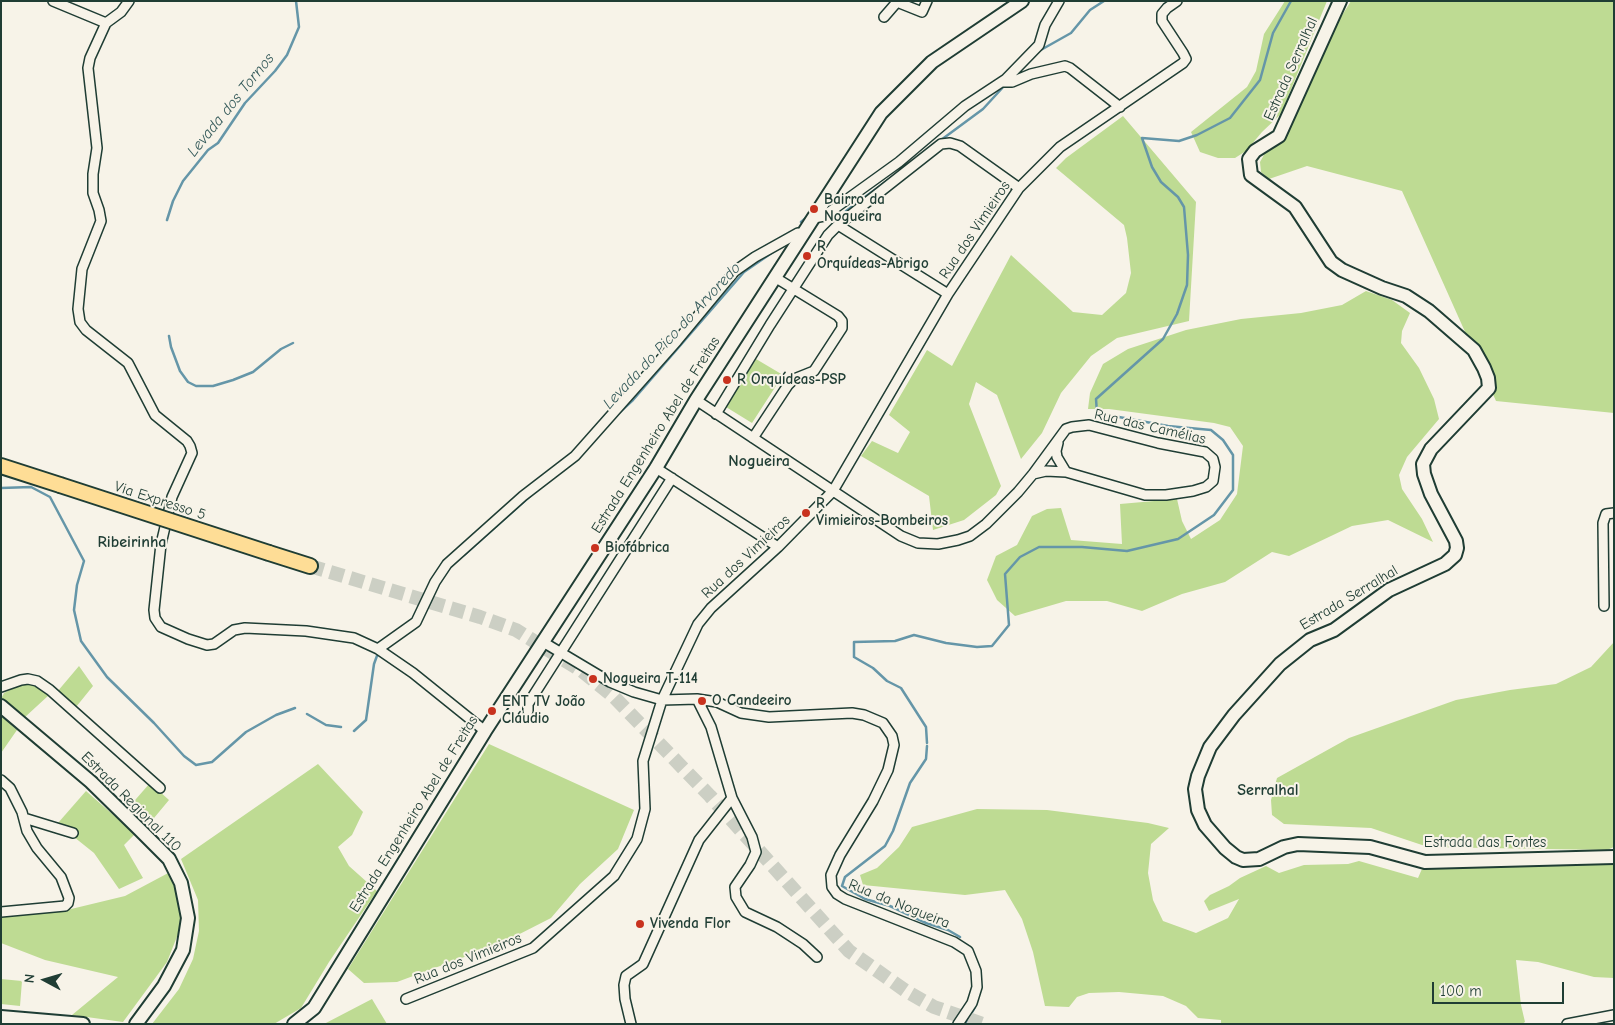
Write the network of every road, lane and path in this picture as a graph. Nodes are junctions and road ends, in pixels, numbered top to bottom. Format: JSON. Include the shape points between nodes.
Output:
{"nodes":[{"id":1,"x":53,"y":1,"type":"edge"},
{"id":2,"x":129,"y":1,"type":"edge"},
{"id":3,"x":927,"y":1,"type":"edge"},
{"id":4,"x":1059,"y":1,"type":"edge"},
{"id":5,"x":1177,"y":1,"type":"edge"},
{"id":6,"x":1340,"y":1,"type":"edge"},
{"id":7,"x":1016,"y":3,"type":"edge"},
{"id":8,"x":884,"y":17,"type":"dead end"},
{"id":9,"x":106,"y":23,"type":"junction"},
{"id":10,"x":1007,"y":82,"type":"junction"},
{"id":11,"x":1120,"y":107,"type":"junction"},
{"id":12,"x":1019,"y":188,"type":"junction"},
{"id":13,"x":814,"y":218,"type":"junction"},
{"id":14,"x":838,"y":225,"type":"junction"},
{"id":15,"x":802,"y":235,"type":"junction"},
{"id":16,"x":776,"y":278,"type":"junction"},
{"id":17,"x":793,"y":288,"type":"junction"},
{"id":18,"x":948,"y":294,"type":"junction"},
{"id":19,"x":696,"y":400,"type":"junction"},
{"id":20,"x":716,"y":414,"type":"junction"},
{"id":21,"x":753,"y":438,"type":"junction"},
{"id":22,"x":1059,"y":440,"type":"junction"},
{"id":23,"x":1,"y":466,"type":"edge"},
{"id":24,"x":656,"y":468,"type":"junction"},
{"id":25,"x":1066,"y":472,"type":"junction"},
{"id":26,"x":1033,"y":474,"type":"junction"},
{"id":27,"x":672,"y":478,"type":"junction"},
{"id":28,"x":834,"y":491,"type":"junction"},
{"id":29,"x":1614,"y":513,"type":"edge"},
{"id":30,"x":778,"y":547,"type":"junction"},
{"id":31,"x":310,"y":566,"type":"tunnel mouth"},
{"id":32,"x":1604,"y":606,"type":"dead end"},
{"id":33,"x":542,"y":642,"type":"junction"},
{"id":34,"x":378,"y":649,"type":"junction"},
{"id":35,"x":561,"y":653,"type":"junction"},
{"id":36,"x":1,"y":687,"type":"edge"},
{"id":37,"x":697,"y":699,"type":"junction"},
{"id":38,"x":662,"y":700,"type":"junction"},
{"id":39,"x":1,"y":706,"type":"edge"},
{"id":40,"x":528,"y":711,"type":"dead end"},
{"id":41,"x":485,"y":731,"type":"junction"},
{"id":42,"x":1,"y":780,"type":"edge"},
{"id":43,"x":160,"y":788,"type":"dead end"},
{"id":44,"x":1195,"y":788,"type":"joint"},
{"id":45,"x":732,"y":798,"type":"junction"},
{"id":46,"x":24,"y":818,"type":"junction"},
{"id":47,"x":73,"y":833,"type":"dead end"},
{"id":48,"x":1614,"y":856,"type":"edge"},
{"id":49,"x":1,"y":912,"type":"edge"},
{"id":50,"x":817,"y":957,"type":"dead end"},
{"id":51,"x":406,"y":999,"type":"dead end"},
{"id":52,"x":1614,"y":1015,"type":"edge"},
{"id":53,"x":1,"y":1017,"type":"edge"},
{"id":54,"x":140,"y":1019,"type":"edge"},
{"id":55,"x":83,"y":1024,"type":"edge"},
{"id":56,"x":294,"y":1024,"type":"edge"},
{"id":57,"x":631,"y":1024,"type":"edge"},
{"id":58,"x":958,"y":1024,"type":"edge"},
{"id":59,"x":1567,"y":1024,"type":"edge"}],
"edges":[{"from":1,"to":9,"type":"street"},
{"from":2,"to":9,"type":"street"},
{"from":3,"to":8,"type":"street","via":[[922,12],[897,2]]},
{"from":4,"to":10,"type":"street","via":[[1045,25],[1039,45]]},
{"from":5,"to":11,"type":"street","name":"Rua dos Vimieiros","via":[[1162,14],[1162,21],[1186,59]]},
{"from":6,"to":44,"type":"main road","name":"Estrada Serralhal","via":[[1278,136],[1255,151],[1249,159],[1252,175],[1295,207],[1331,262],[1342,270],[1406,296],[1429,311],[1474,350],[1488,378],[1489,388],[1431,449],[1423,464],[1431,494],[1456,541],[1455,555],[1445,564],[1389,590],[1334,630],[1310,640],[1280,664],[1210,746]]},
{"from":7,"to":13,"type":"main road","name":"Estrada Engenheiro Abel de Freitas","via":[[932,62],[881,112]]},
{"from":9,"to":34,"type":"street","via":[[88,68],[97,148],[93,193],[101,221],[82,269],[78,309],[80,322],[86,330],[128,363],[156,415],[186,441],[192,453],[172,496],[161,544],[155,618],[161,627],[207,645],[214,644],[234,630],[271,628],[354,638]]},
{"from":10,"to":11,"type":"street","via":[[1065,66]]},
{"from":10,"to":13,"type":"street","via":[[959,110],[899,162],[824,216]]},
{"from":11,"to":12,"type":"street","name":"Rua dos Vimieiros","via":[[1060,147]]},
{"from":12,"to":14,"type":"street","via":[[960,146],[941,144]]},
{"from":12,"to":18,"type":"street","name":"Rua dos Vimieiros"},
{"from":13,"to":15,"type":"main road","name":"Estrada Engenheiro Abel de Freitas"},
{"from":14,"to":17,"type":"street"},
{"from":14,"to":18,"type":"street"},
{"from":15,"to":16,"type":"main road","name":"Estrada Engenheiro Abel de Freitas"},
{"from":15,"to":34,"type":"street","via":[[798,233],[735,272],[575,456],[523,496],[447,564],[416,622]]},
{"from":16,"to":17,"type":"street"},
{"from":16,"to":19,"type":"main road","name":"Estrada Engenheiro Abel de Freitas"},
{"from":17,"to":20,"type":"street"},
{"from":17,"to":21,"type":"street","via":[[838,316],[842,328],[814,371],[788,385]]},
{"from":18,"to":28,"type":"street","name":"Rua dos Vimieiros"},
{"from":19,"to":20,"type":"street","name":"Rua das Camélias"},
{"from":19,"to":24,"type":"main road","name":"Estrada Engenheiro Abel de Freitas"},
{"from":20,"to":21,"type":"street","name":"Rua das Camélias"},
{"from":21,"to":28,"type":"street","name":"Rua das Camélias"},
{"from":22,"to":25,"type":"street","via":[[1057,457]]},
{"from":22,"to":25,"type":"street","name":"Rua das Camélias","via":[[1066,429],[1089,425],[1205,452],[1213,459],[1215,467],[1213,481],[1206,487],[1194,492],[1166,495],[1145,494]]},
{"from":22,"to":26,"type":"street","name":"Rua das Camélias"},
{"from":23,"to":31,"type":"main road","name":"Via Expresso 5","bridge":true},
{"from":24,"to":27,"type":"street"},
{"from":24,"to":33,"type":"main road","name":"Estrada Engenheiro Abel de Freitas"},
{"from":25,"to":26,"type":"street","name":"Rua das Camélias"},
{"from":26,"to":28,"type":"street","name":"Rua das Camélias","via":[[986,524],[970,536],[938,544],[918,543],[901,536]]},
{"from":27,"to":30,"type":"street"},
{"from":27,"to":35,"type":"street"},
{"from":28,"to":30,"type":"street","name":"Rua dos Vimieiros"},
{"from":29,"to":32,"type":"street","via":[[1606,514],[1603,523]]},
{"from":30,"to":38,"type":"street","name":"Rua dos Vimieiros","via":[[711,608],[698,624]]},
{"from":33,"to":35,"type":"street","name":"Rua da Nogueira"},
{"from":33,"to":41,"type":"main road","name":"Estrada Engenheiro Abel de Freitas"},
{"from":34,"to":41,"type":"street","via":[[414,673]]},
{"from":35,"to":38,"type":"street","name":"Rua da Nogueira","via":[[610,682]]},
{"from":35,"to":40,"type":"street","via":[[528,704]]},
{"from":36,"to":43,"type":"street","via":[[21,680],[37,681]]},
{"from":37,"to":38,"type":"street","name":"Rua da Nogueira"},
{"from":37,"to":45,"type":"street","via":[[711,727]]},
{"from":37,"to":58,"type":"street","name":"Rua da Nogueira","via":[[717,702],[741,713],[769,717],[852,713],[879,721],[887,728],[894,745],[888,770],[840,856],[832,875],[832,886],[845,899],[954,942],[968,951],[976,971],[977,987],[972,1003]]},
{"from":38,"to":51,"type":"street","name":"Rua dos Vimieiros","via":[[643,761],[645,809],[637,839],[614,876],[533,948]]},
{"from":39,"to":54,"type":"main road","name":"Estrada Regional 110","via":[[91,782],[169,858],[175,870],[188,918],[183,950],[164,986]]},
{"from":41,"to":56,"type":"main road","name":"Estrada Engenheiro Abel de Freitas","via":[[314,1008]]},
{"from":42,"to":46,"type":"street","via":[[10,788]]},
{"from":44,"to":48,"type":"main road","name":"Estrada das Fontes","via":[[1198,810],[1205,825],[1225,848],[1236,857],[1247,860],[1259,859],[1298,844],[1370,847],[1425,862]]},
{"from":45,"to":50,"type":"street","via":[[756,852],[735,887],[736,897],[745,912],[776,926]]},
{"from":45,"to":57,"type":"street","via":[[699,840],[643,964],[626,976],[625,999]]},
{"from":46,"to":47,"type":"street"},
{"from":46,"to":49,"type":"street","via":[[37,848],[61,877],[68,902],[65,906]]},
{"from":52,"to":59,"type":"street"},
{"from":53,"to":55,"type":"main road"}]}
